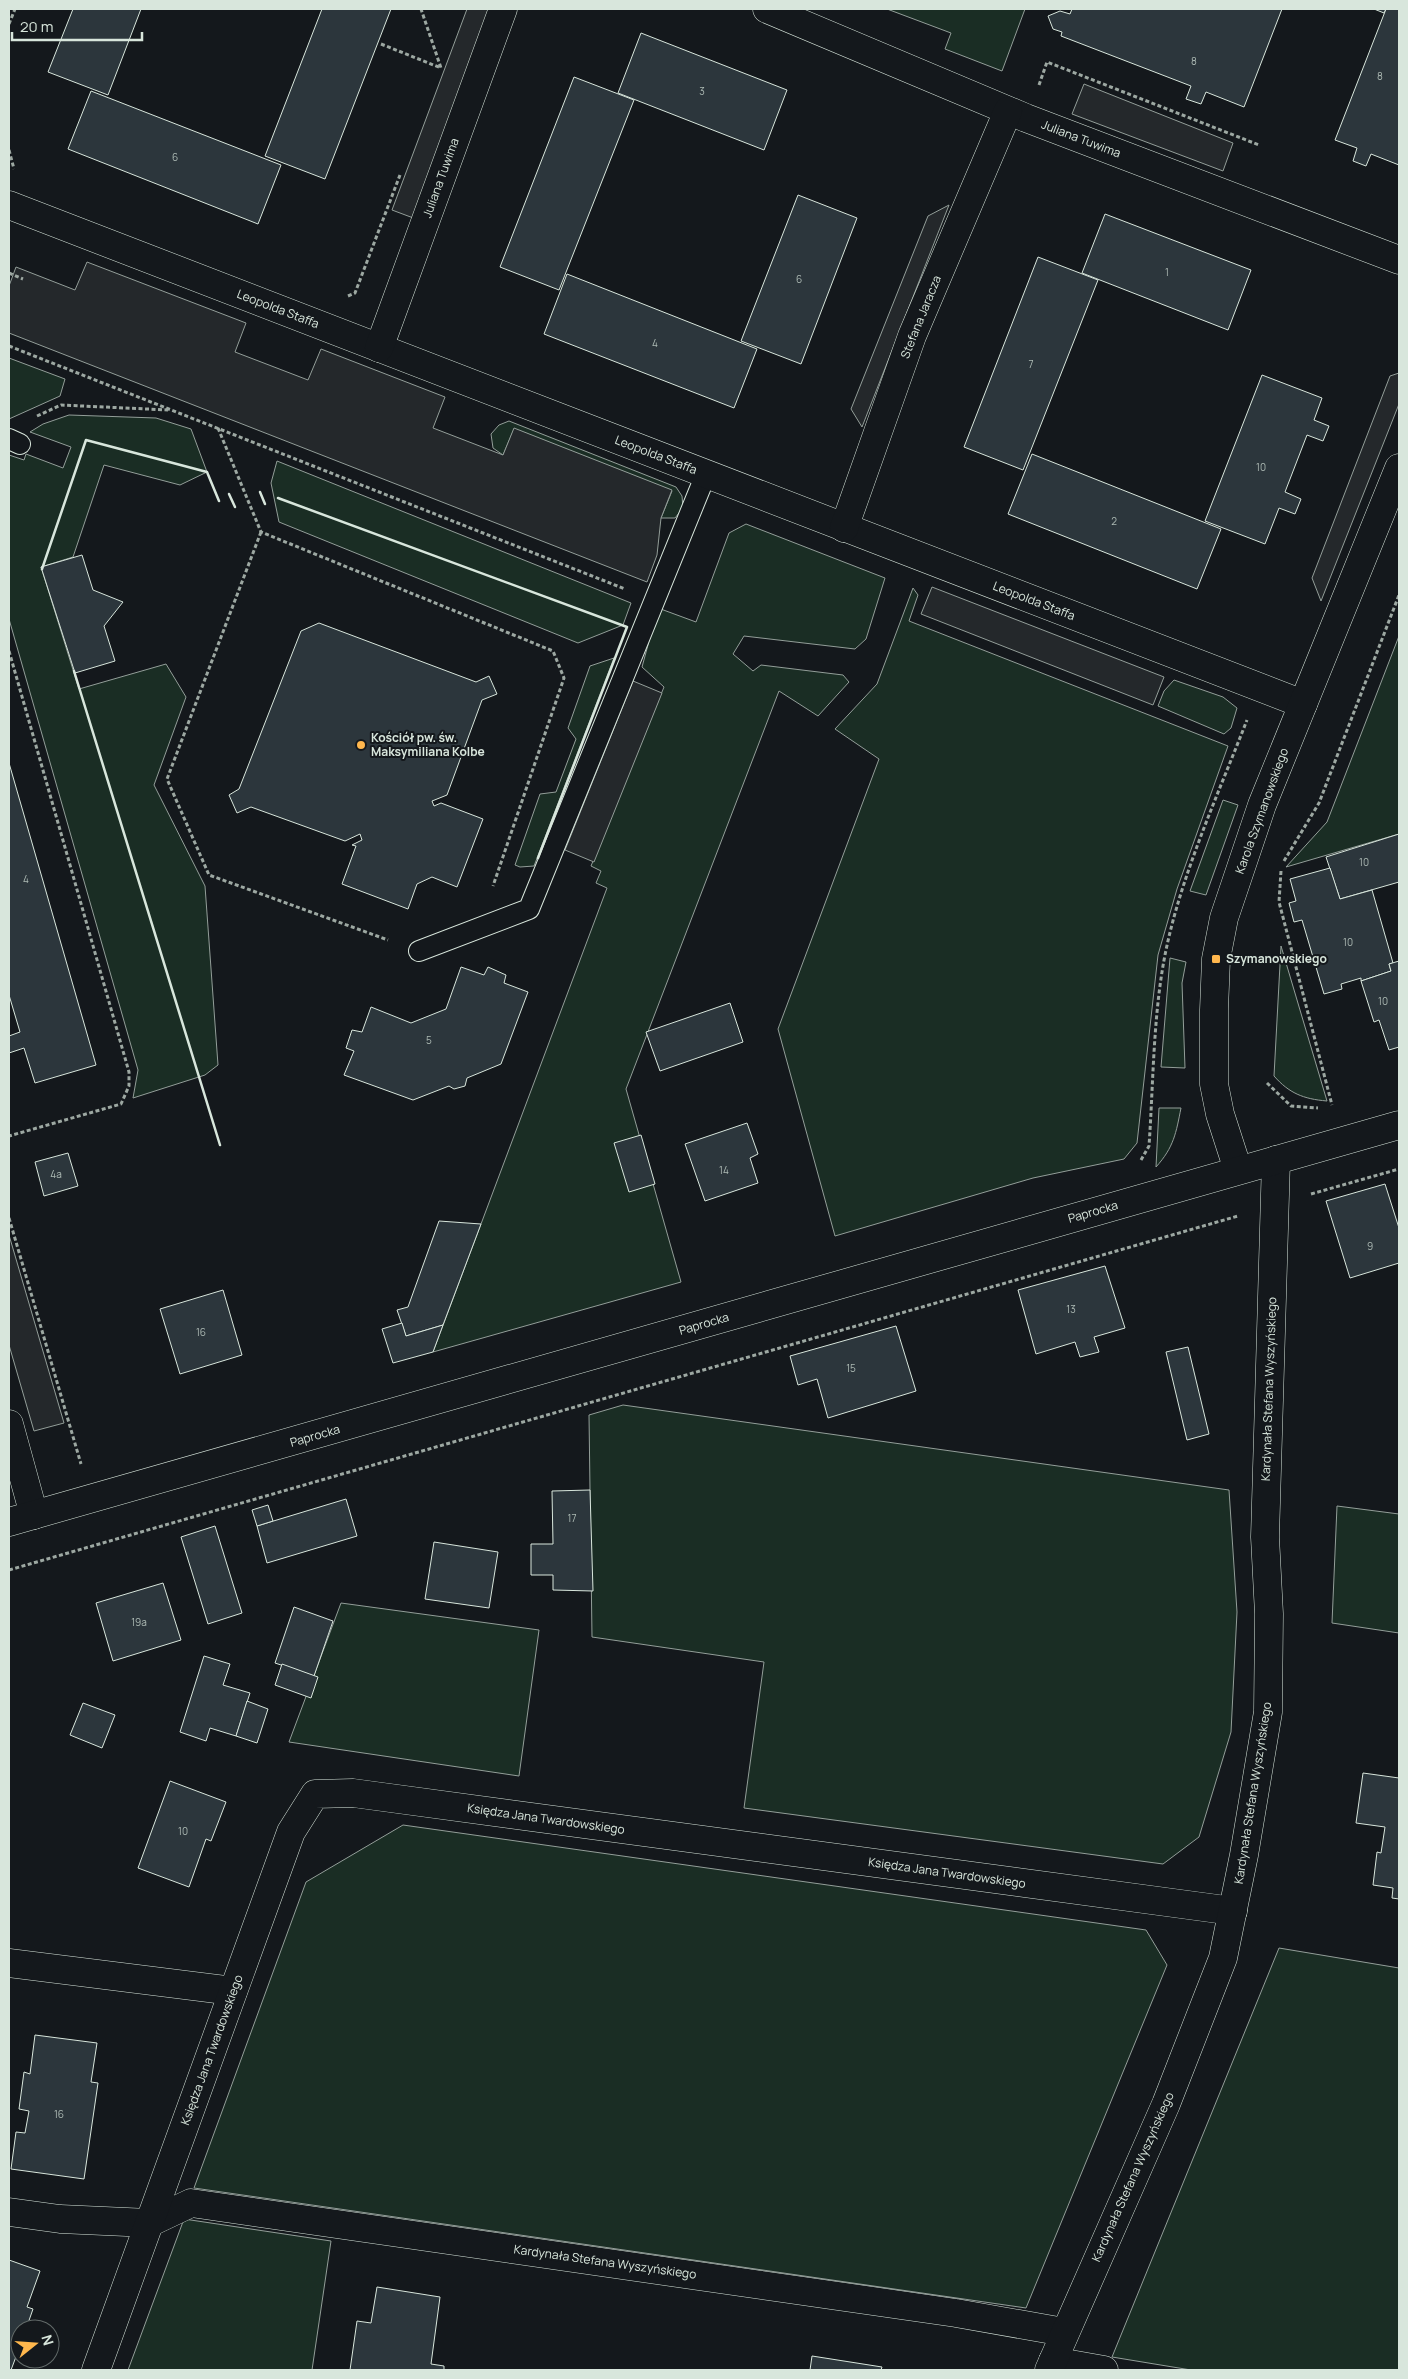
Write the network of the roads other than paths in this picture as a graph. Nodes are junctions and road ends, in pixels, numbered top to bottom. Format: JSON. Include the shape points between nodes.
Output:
{"nodes":[{"id":1,"x":504,"y":9,"type":"edge"},
{"id":2,"x":767,"y":9,"type":"edge"},
{"id":3,"x":1017,"y":114,"type":"junction"},
{"id":4,"x":9,"y":205,"type":"edge"},
{"id":5,"x":1399,"y":260,"type":"edge"},
{"id":6,"x":379,"y":348,"type":"junction"},
{"id":7,"x":1399,"y":468,"type":"edge"},
{"id":8,"x":706,"y":474,"type":"junction"},
{"id":9,"x":844,"y":528,"type":"junction"},
{"id":10,"x":1303,"y":704,"type":"junction"},
{"id":11,"x":419,"y":951,"type":"road end"},
{"id":12,"x":1399,"y":1125,"type":"edge"},
{"id":13,"x":1276,"y":1160,"type":"junction"},
{"id":14,"x":1238,"y":1170,"type":"junction"},
{"id":15,"x":9,"y":1424,"type":"edge"},
{"id":16,"x":21,"y":1519,"type":"edge"},
{"id":17,"x":1233,"y":1911,"type":"junction"},
{"id":18,"x":9,"y":1963,"type":"edge"},
{"id":19,"x":233,"y":1991,"type":"junction"},
{"id":20,"x":9,"y":2212,"type":"edge"},
{"id":21,"x":149,"y":2222,"type":"junction"},
{"id":22,"x":1064,"y":2332,"type":"junction"},
{"id":23,"x":1051,"y":2366,"type":"edge"},
{"id":24,"x":96,"y":2370,"type":"edge"},
{"id":25,"x":1104,"y":2370,"type":"edge"}],
"edges":[{"from":1,"to":6,"type":"street","name":"Juliana Tuwima"},
{"from":2,"to":3,"type":"street","name":"Juliana Tuwima"},
{"from":3,"to":5,"type":"street","name":"Juliana Tuwima"},
{"from":3,"to":9,"type":"street","name":"Stefana Jaracza","via":[[912,336]]},
{"from":4,"to":6,"type":"street","name":"Leopolda Staffa"},
{"from":6,"to":8,"type":"street","name":"Leopolda Staffa"},
{"from":7,"to":10,"type":"street","name":"Karola Szymanowskiego"},
{"from":8,"to":9,"type":"street","name":"Leopolda Staffa"},
{"from":8,"to":11,"type":"lane","via":[[529,909]]},
{"from":9,"to":10,"type":"street","name":"Leopolda Staffa"},
{"from":10,"to":14,"type":"street","name":"Karola Szymanowskiego","via":[[1262,805],[1224,918],[1216,959],[1214,1084]]},
{"from":12,"to":13,"type":"street","name":"Paprocka"},
{"from":13,"to":14,"type":"street","name":"Paprocka"},
{"from":13,"to":17,"type":"street","name":"Kardynała Stefana Wyszyńskiego","via":[[1265,1537],[1268,1712]]},
{"from":14,"to":16,"type":"street","name":"Paprocka"},
{"from":15,"to":16,"type":"street"},
{"from":17,"to":19,"type":"street","name":"Księdza Jana Twardowskiego","via":[[363,1794],[315,1794],[291,1832]]},
{"from":17,"to":22,"type":"street","name":"Kardynała Stefana Wyszyńskiego","via":[[1223,1958],[1166,2104]]},
{"from":18,"to":19,"type":"street"},
{"from":19,"to":21,"type":"street","name":"Księdza Jana Twardowskiego"},
{"from":20,"to":21,"type":"street","via":[[60,2219]]},
{"from":21,"to":22,"type":"street","name":"Kardynała Stefana Wyszyńskiego","via":[[191,2203],[946,2311]]},
{"from":21,"to":24,"type":"street","name":"Księdza Jana Twardowskiego"},
{"from":22,"to":23,"type":"street","name":"Kardynała Stefana Wyszyńskiego"},
{"from":23,"to":25,"type":"street"}]}
